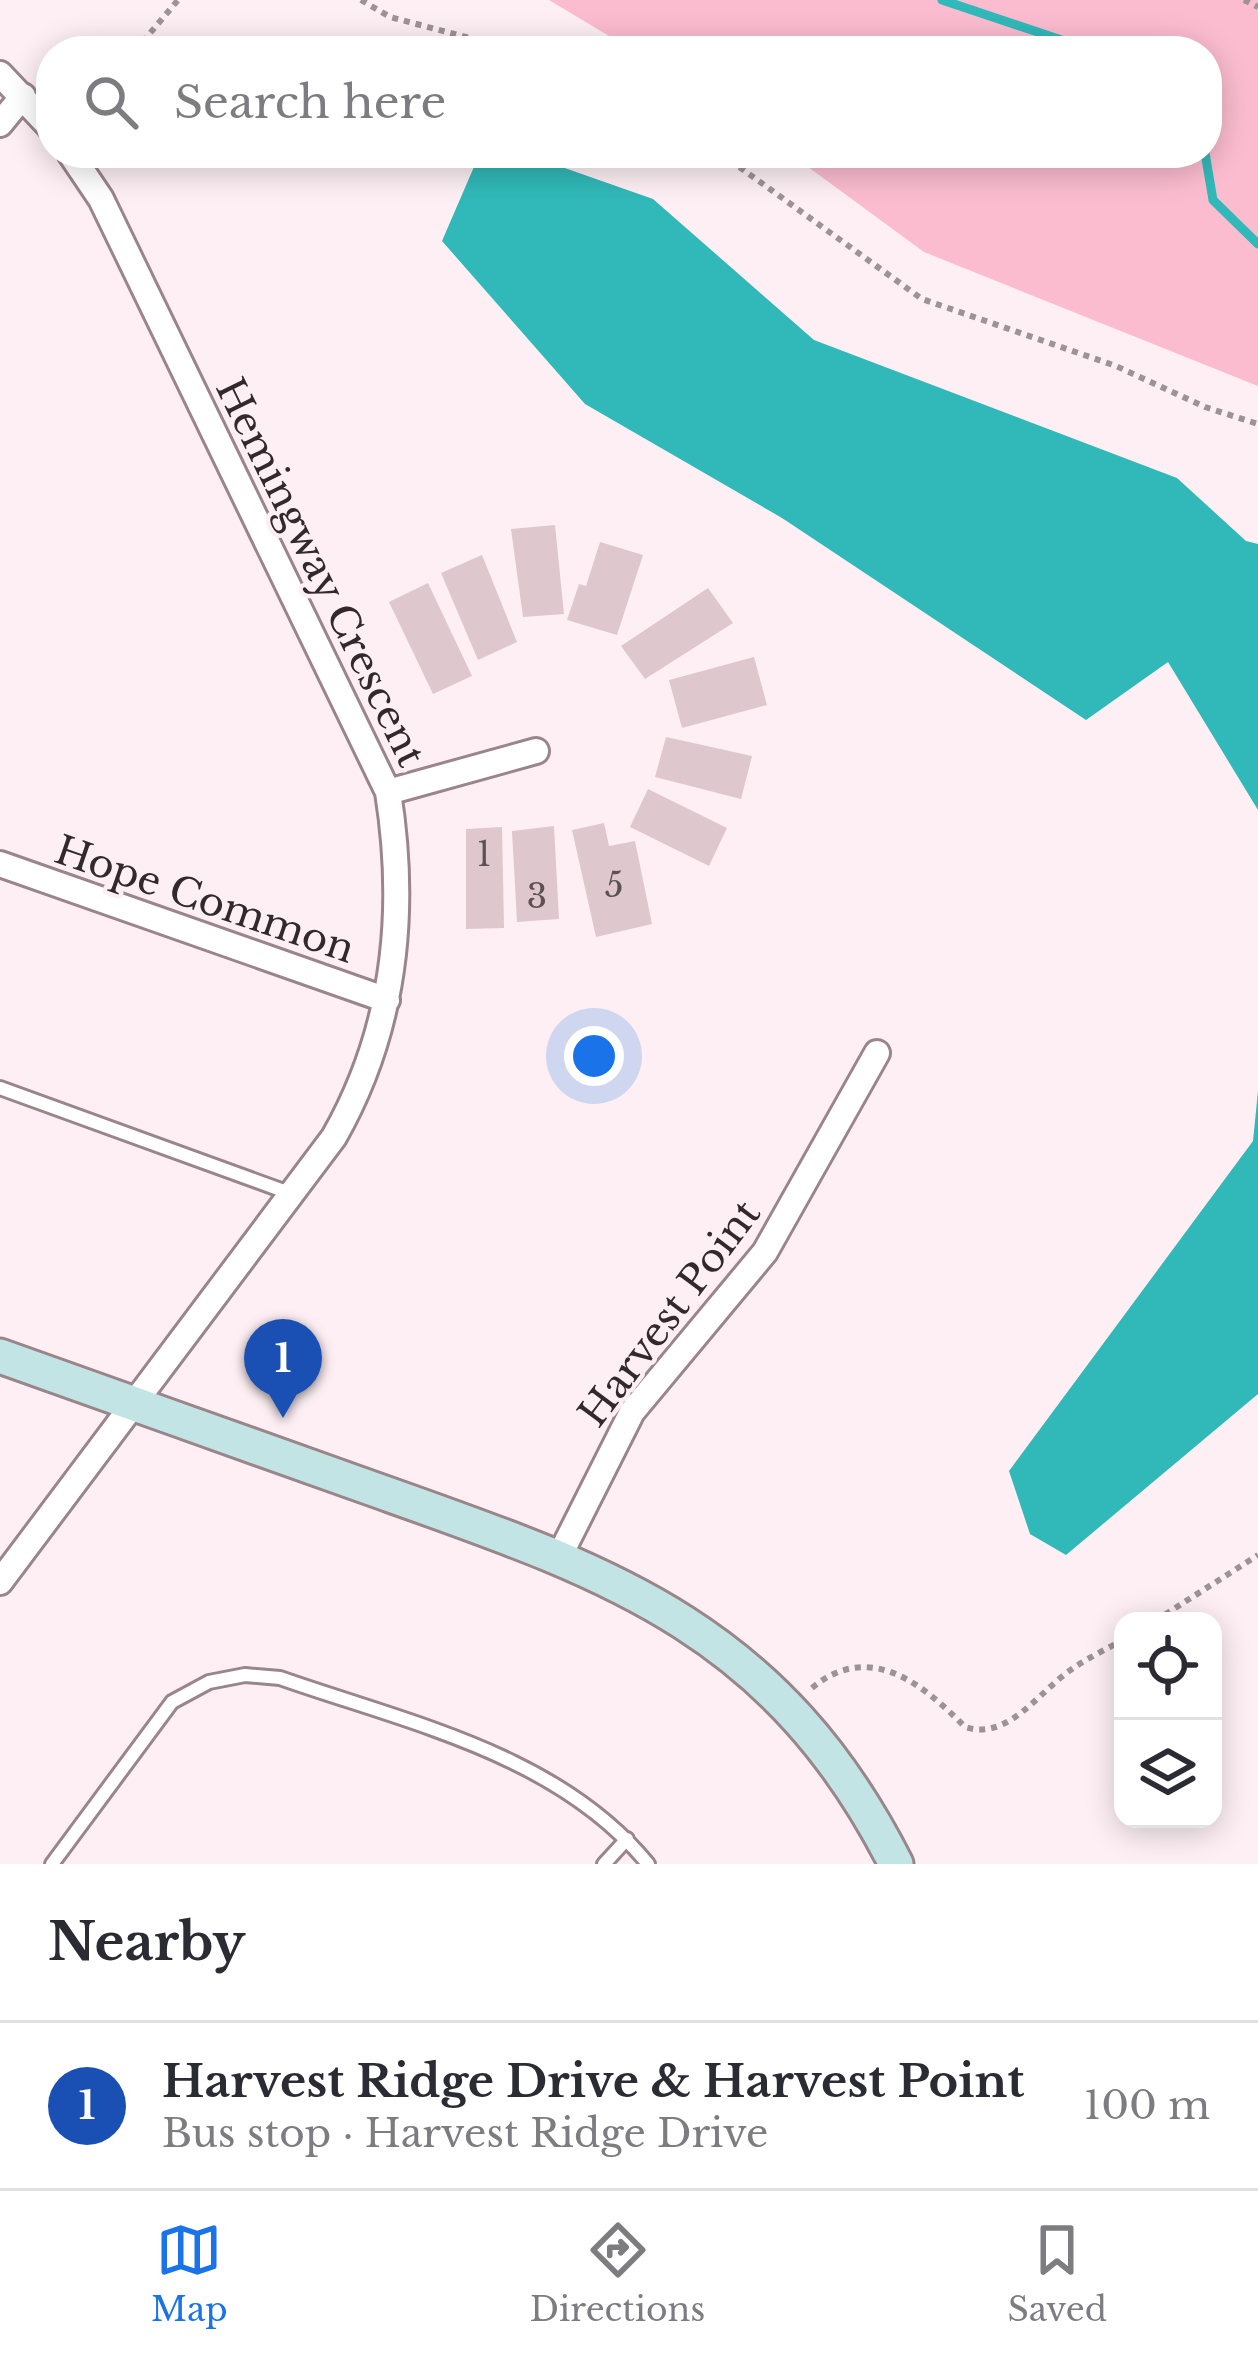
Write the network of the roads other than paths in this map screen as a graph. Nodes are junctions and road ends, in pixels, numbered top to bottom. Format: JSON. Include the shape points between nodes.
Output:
{"nodes":[{"id":1,"x":0,"y":74,"type":"edge"},
{"id":2,"x":23,"y":97,"type":"junction"},
{"id":3,"x":36,"y":111,"type":"edge"},
{"id":4,"x":0,"y":124,"type":"edge"},
{"id":5,"x":80,"y":168,"type":"edge"},
{"id":6,"x":536,"y":751,"type":"dead end"},
{"id":7,"x":388,"y":792,"type":"junction"},
{"id":8,"x":0,"y":865,"type":"edge"},
{"id":9,"x":387,"y":1000,"type":"junction"},
{"id":10,"x":877,"y":1053,"type":"dead end"},
{"id":11,"x":0,"y":1088,"type":"edge"},
{"id":12,"x":294,"y":1195,"type":"junction"},
{"id":13,"x":0,"y":1356,"type":"edge"},
{"id":14,"x":133,"y":1404,"type":"junction"},
{"id":15,"x":559,"y":1557,"type":"junction"},
{"id":16,"x":0,"y":1582,"type":"edge"},
{"id":17,"x":628,"y":1839,"type":"junction"},
{"id":18,"x":52,"y":1864,"type":"edge"},
{"id":19,"x":604,"y":1864,"type":"edge"},
{"id":20,"x":648,"y":1864,"type":"edge"},
{"id":21,"x":896,"y":1864,"type":"edge"}],
"edges":[{"from":1,"to":2,"type":"street"},
{"from":2,"to":3,"type":"street"},
{"from":2,"to":4,"type":"street"},
{"from":5,"to":7,"type":"street","name":"Hemingway Crescent"},
{"from":6,"to":7,"type":"street"},
{"from":7,"to":9,"type":"street","name":"Hemingway Crescent","via":[[399,914]]},
{"from":8,"to":9,"type":"street","name":"Hope Common"},
{"from":9,"to":12,"type":"street","name":"Hemingway Crescent","via":[[368,1072]]},
{"from":10,"to":15,"type":"street","name":"Harvest Point","via":[[765,1252],[632,1412]]},
{"from":11,"to":12,"type":"lane"},
{"from":12,"to":14,"type":"street","name":"Hemingway Crescent"},
{"from":13,"to":14,"type":"street"},
{"from":14,"to":15,"type":"street"},
{"from":14,"to":16,"type":"street","name":"Hemingway Crescent"},
{"from":15,"to":21,"type":"street","via":[[670,1610],[754,1674],[821,1744]]},
{"from":17,"to":18,"type":"lane","via":[[554,1783],[502,1756],[280,1678],[244,1675],[172,1702]]},
{"from":17,"to":19,"type":"lane"},
{"from":17,"to":20,"type":"lane"}]}
